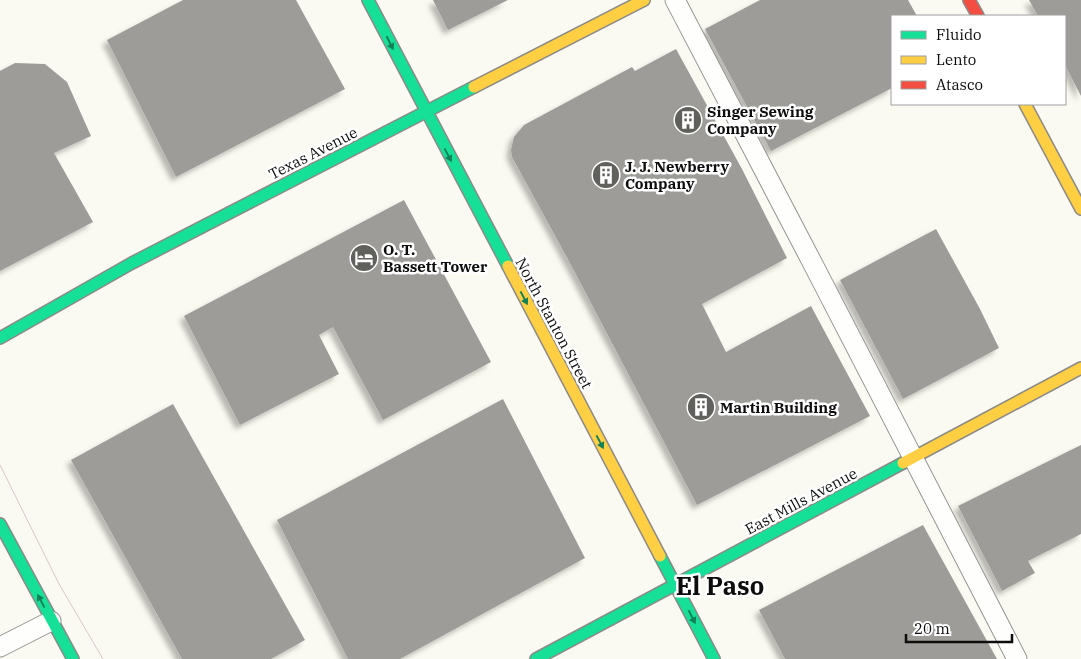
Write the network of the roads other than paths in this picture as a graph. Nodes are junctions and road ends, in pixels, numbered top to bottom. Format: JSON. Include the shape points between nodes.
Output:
{"nodes":[{"id":1,"x":368,"y":0,"type":"edge"},
{"id":2,"x":644,"y":0,"type":"edge"},
{"id":3,"x":675,"y":0,"type":"edge"},
{"id":4,"x":969,"y":0,"type":"edge"},
{"id":5,"x":977,"y":15,"type":"edge"},
{"id":6,"x":1026,"y":105,"type":"edge"},
{"id":7,"x":425,"y":112,"type":"junction"},
{"id":8,"x":1081,"y":209,"type":"edge"},
{"id":9,"x":0,"y":338,"type":"edge"},
{"id":10,"x":1081,"y":368,"type":"edge"},
{"id":11,"x":913,"y":458,"type":"junction"},
{"id":12,"x":0,"y":524,"type":"edge"},
{"id":13,"x":676,"y":585,"type":"junction"},
{"id":14,"x":51,"y":621,"type":"junction"},
{"id":15,"x":0,"y":647,"type":"edge"},
{"id":16,"x":566,"y":652,"type":"edge"},
{"id":17,"x":73,"y":659,"type":"edge"},
{"id":18,"x":536,"y":659,"type":"edge"},
{"id":19,"x":714,"y":659,"type":"edge"},
{"id":20,"x":1017,"y":659,"type":"edge"}],
"edges":[{"from":1,"to":7,"type":"street","name":"North Stanton Street","one_way":true},
{"from":2,"to":7,"type":"street","name":"Texas Avenue"},
{"from":3,"to":11,"type":"lane"},
{"from":4,"to":5,"type":"street"},
{"from":6,"to":8,"type":"street"},
{"from":7,"to":9,"type":"street","name":"Texas Avenue","via":[[132,263]]},
{"from":7,"to":13,"type":"street","name":"North Stanton Street","one_way":true},
{"from":10,"to":11,"type":"street","name":"East Mills Avenue"},
{"from":11,"to":13,"type":"street","name":"East Mills Avenue"},
{"from":11,"to":20,"type":"lane"},
{"from":14,"to":12,"type":"street","one_way":true},
{"from":13,"to":16,"type":"street","name":"East Mills Avenue"},
{"from":13,"to":19,"type":"street","name":"North Stanton Street","one_way":true},
{"from":14,"to":15,"type":"lane"},
{"from":14,"to":17,"type":"street"},
{"from":16,"to":18,"type":"street","name":"East Mills Avenue"}]}
